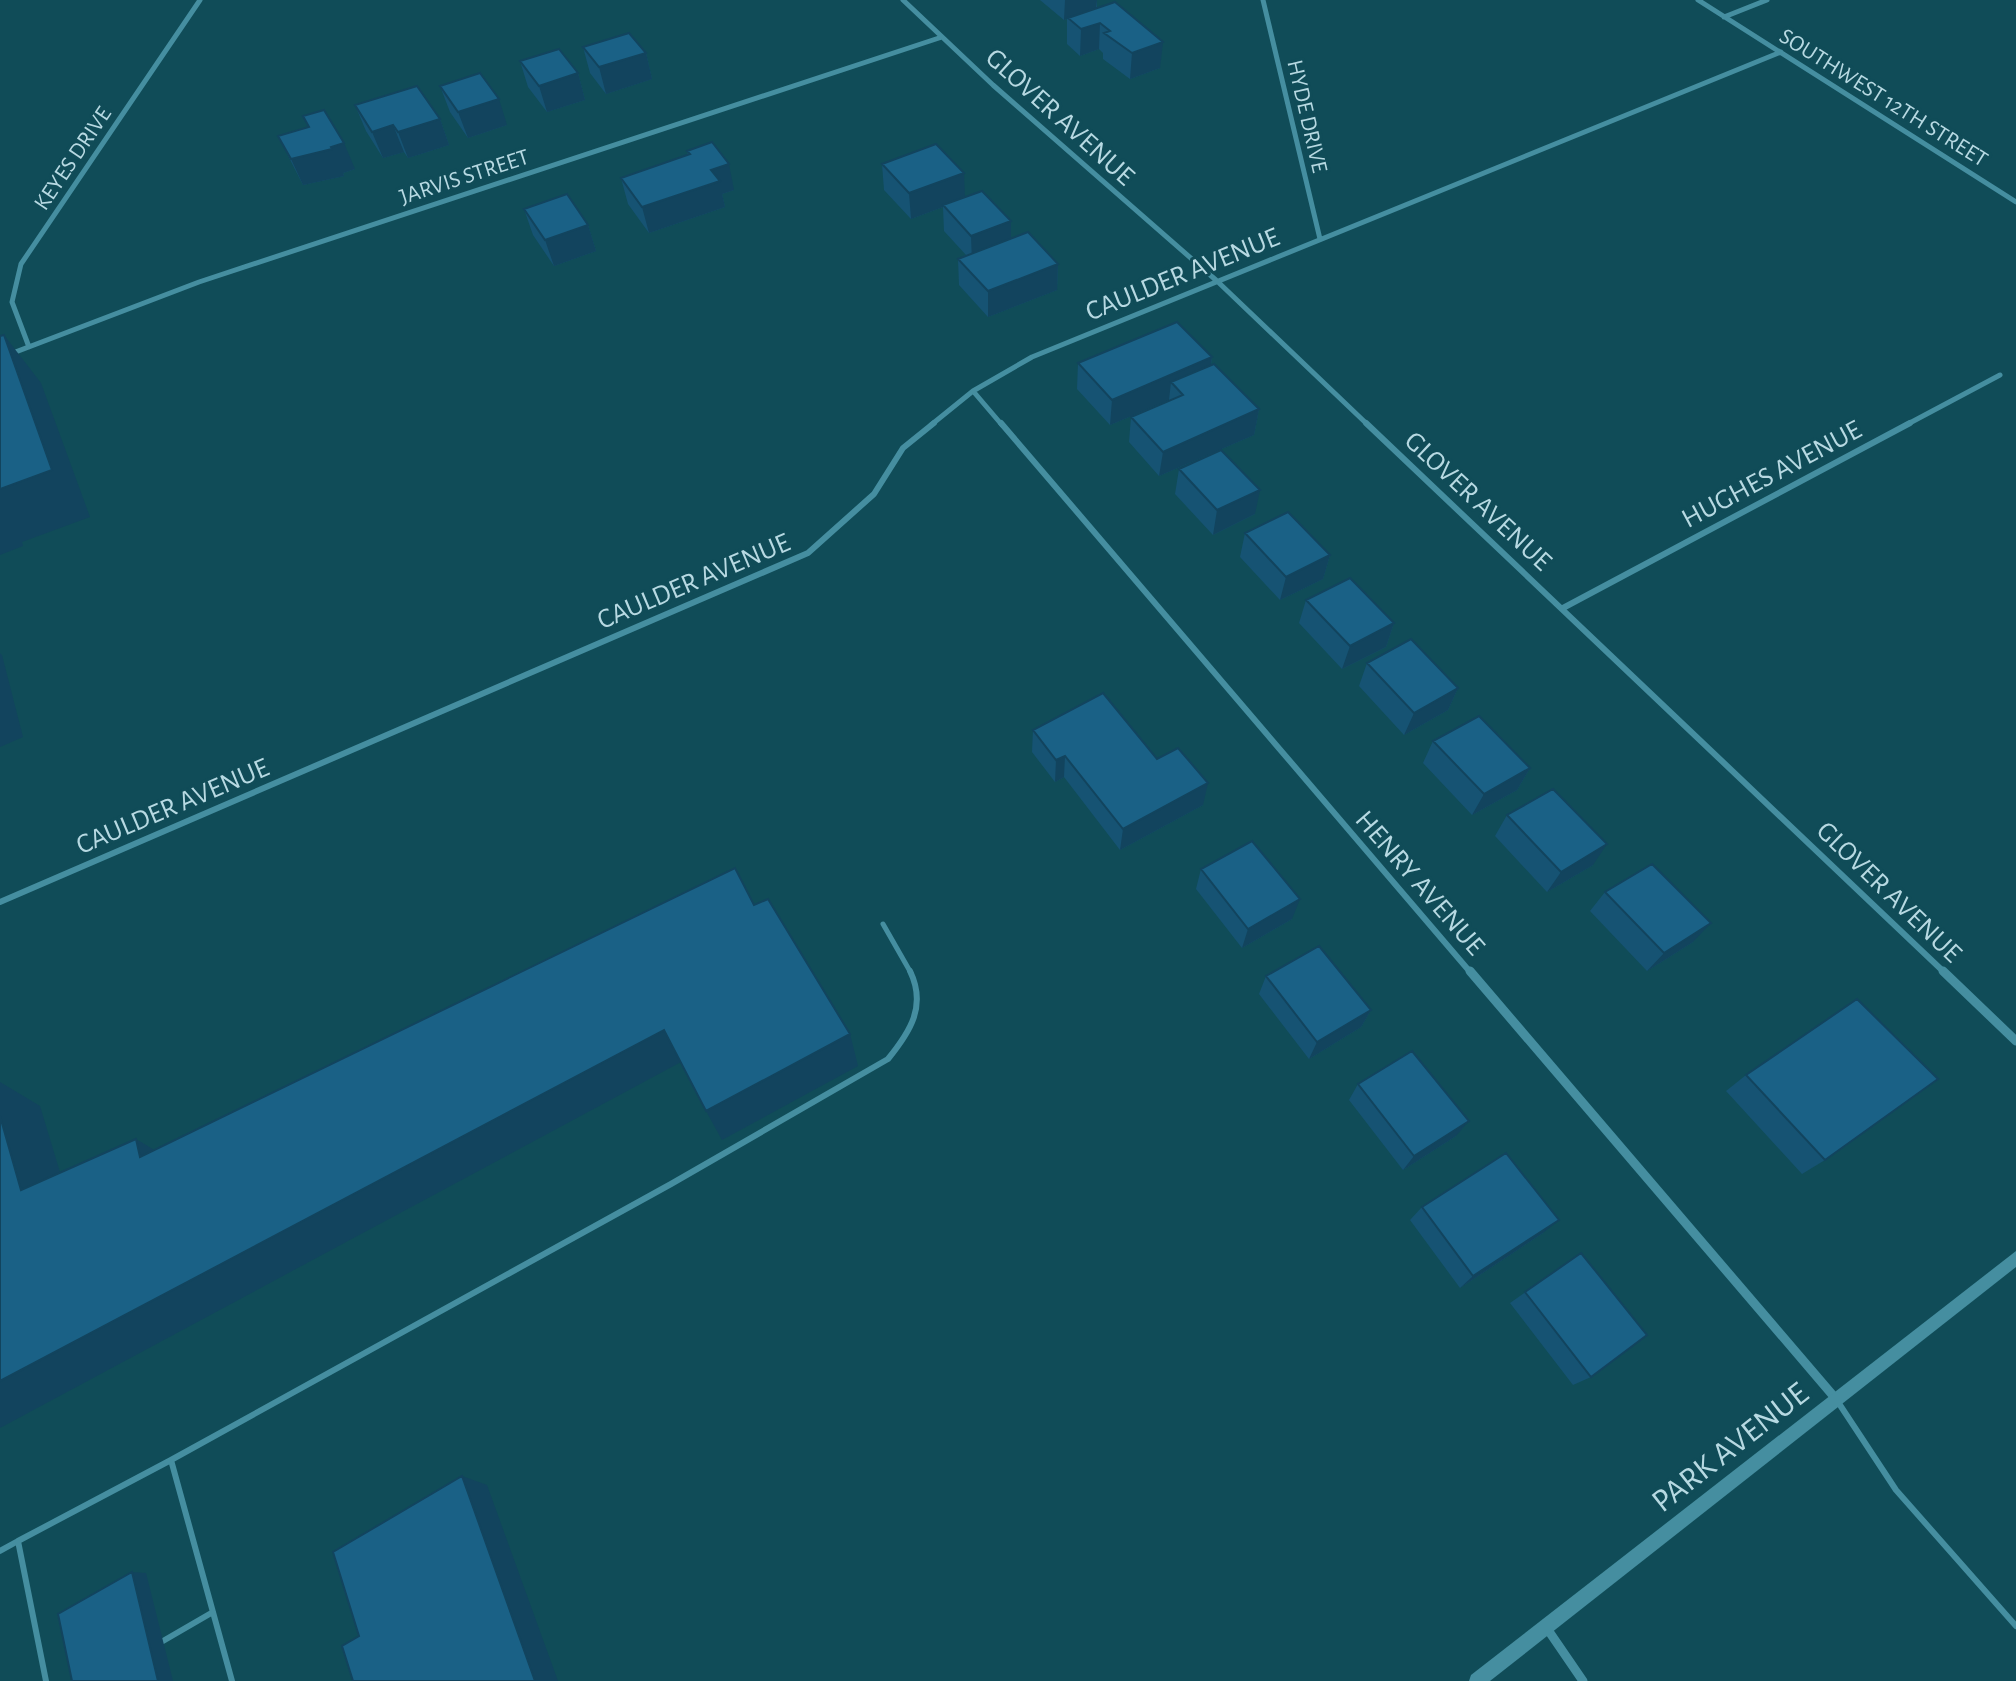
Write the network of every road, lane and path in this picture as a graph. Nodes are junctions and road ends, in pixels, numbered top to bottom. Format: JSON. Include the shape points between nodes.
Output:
{"nodes":[{"id":1,"x":200,"y":0,"type":"edge"},
{"id":2,"x":903,"y":0,"type":"edge"},
{"id":3,"x":1263,"y":0,"type":"edge"},
{"id":4,"x":1698,"y":0,"type":"edge"},
{"id":5,"x":1768,"y":0,"type":"edge"},
{"id":6,"x":1724,"y":17,"type":"junction"},
{"id":7,"x":942,"y":37,"type":"junction"},
{"id":8,"x":1781,"y":52,"type":"junction"},
{"id":9,"x":2016,"y":202,"type":"edge"},
{"id":10,"x":1320,"y":240,"type":"junction"},
{"id":11,"x":1217,"y":281,"type":"junction"},
{"id":12,"x":29,"y":347,"type":"junction"},
{"id":13,"x":0,"y":358,"type":"edge"},
{"id":14,"x":2000,"y":375,"type":"dead end"},
{"id":15,"x":973,"y":391,"type":"junction"},
{"id":16,"x":1563,"y":608,"type":"junction"},
{"id":17,"x":0,"y":902,"type":"edge"},
{"id":18,"x":883,"y":924,"type":"dead end"},
{"id":19,"x":2016,"y":1041,"type":"edge"},
{"id":20,"x":2016,"y":1258,"type":"edge"},
{"id":21,"x":1836,"y":1400,"type":"junction"},
{"id":22,"x":171,"y":1460,"type":"junction"},
{"id":23,"x":18,"y":1541,"type":"junction"},
{"id":24,"x":0,"y":1550,"type":"edge"},
{"id":25,"x":214,"y":1612,"type":"junction"},
{"id":26,"x":2016,"y":1626,"type":"edge"},
{"id":27,"x":1546,"y":1627,"type":"junction"},
{"id":28,"x":163,"y":1641,"type":"dead end"},
{"id":29,"x":46,"y":1681,"type":"edge"},
{"id":30,"x":232,"y":1681,"type":"edge"},
{"id":31,"x":1478,"y":1681,"type":"edge"},
{"id":32,"x":1583,"y":1681,"type":"edge"}],
"edges":[{"from":1,"to":12,"type":"street","name":"KEYES DRIVE","via":[[21,264],[12,302]]},
{"from":2,"to":7,"type":"street","name":"GLOVER AVENUE"},
{"from":3,"to":10,"type":"street","name":"HYDE DRIVE"},
{"from":4,"to":6,"type":"street","name":"SOUTHWEST 12TH STREET"},
{"from":5,"to":6,"type":"street"},
{"from":6,"to":8,"type":"street","name":"SOUTHWEST 12TH STREET"},
{"from":7,"to":11,"type":"street","name":"GLOVER AVENUE"},
{"from":7,"to":12,"type":"street","name":"JARVIS STREET","via":[[199,282]]},
{"from":8,"to":9,"type":"street","name":"SOUTHWEST 12TH STREET"},
{"from":8,"to":10,"type":"street","name":"CAULDER AVENUE"},
{"from":10,"to":11,"type":"street","name":"CAULDER AVENUE"},
{"from":11,"to":15,"type":"street","name":"CAULDER AVENUE","via":[[1032,357]]},
{"from":11,"to":16,"type":"street","name":"GLOVER AVENUE"},
{"from":12,"to":13,"type":"street","name":"JARVIS STREET"},
{"from":14,"to":16,"type":"street","name":"HUGHES AVENUE"},
{"from":15,"to":17,"type":"street","name":"CAULDER AVENUE","via":[[903,448],[874,494],[808,553]]},
{"from":15,"to":21,"type":"street","name":"HENRY AVENUE"},
{"from":16,"to":19,"type":"street","name":"GLOVER AVENUE"},
{"from":18,"to":22,"type":"lane","via":[[917,981],[918,1016],[888,1059]]},
{"from":20,"to":21,"type":"street","name":"PARK AVENUE"},
{"from":21,"to":26,"type":"lane","via":[[1896,1490]]},
{"from":21,"to":27,"type":"street","name":"PARK AVENUE"},
{"from":22,"to":23,"type":"lane"},
{"from":22,"to":25,"type":"lane"},
{"from":23,"to":24,"type":"lane"},
{"from":23,"to":29,"type":"lane"},
{"from":25,"to":28,"type":"lane"},
{"from":25,"to":30,"type":"lane"},
{"from":27,"to":31,"type":"street","name":"PARK AVENUE"},
{"from":27,"to":32,"type":"street"}]}
